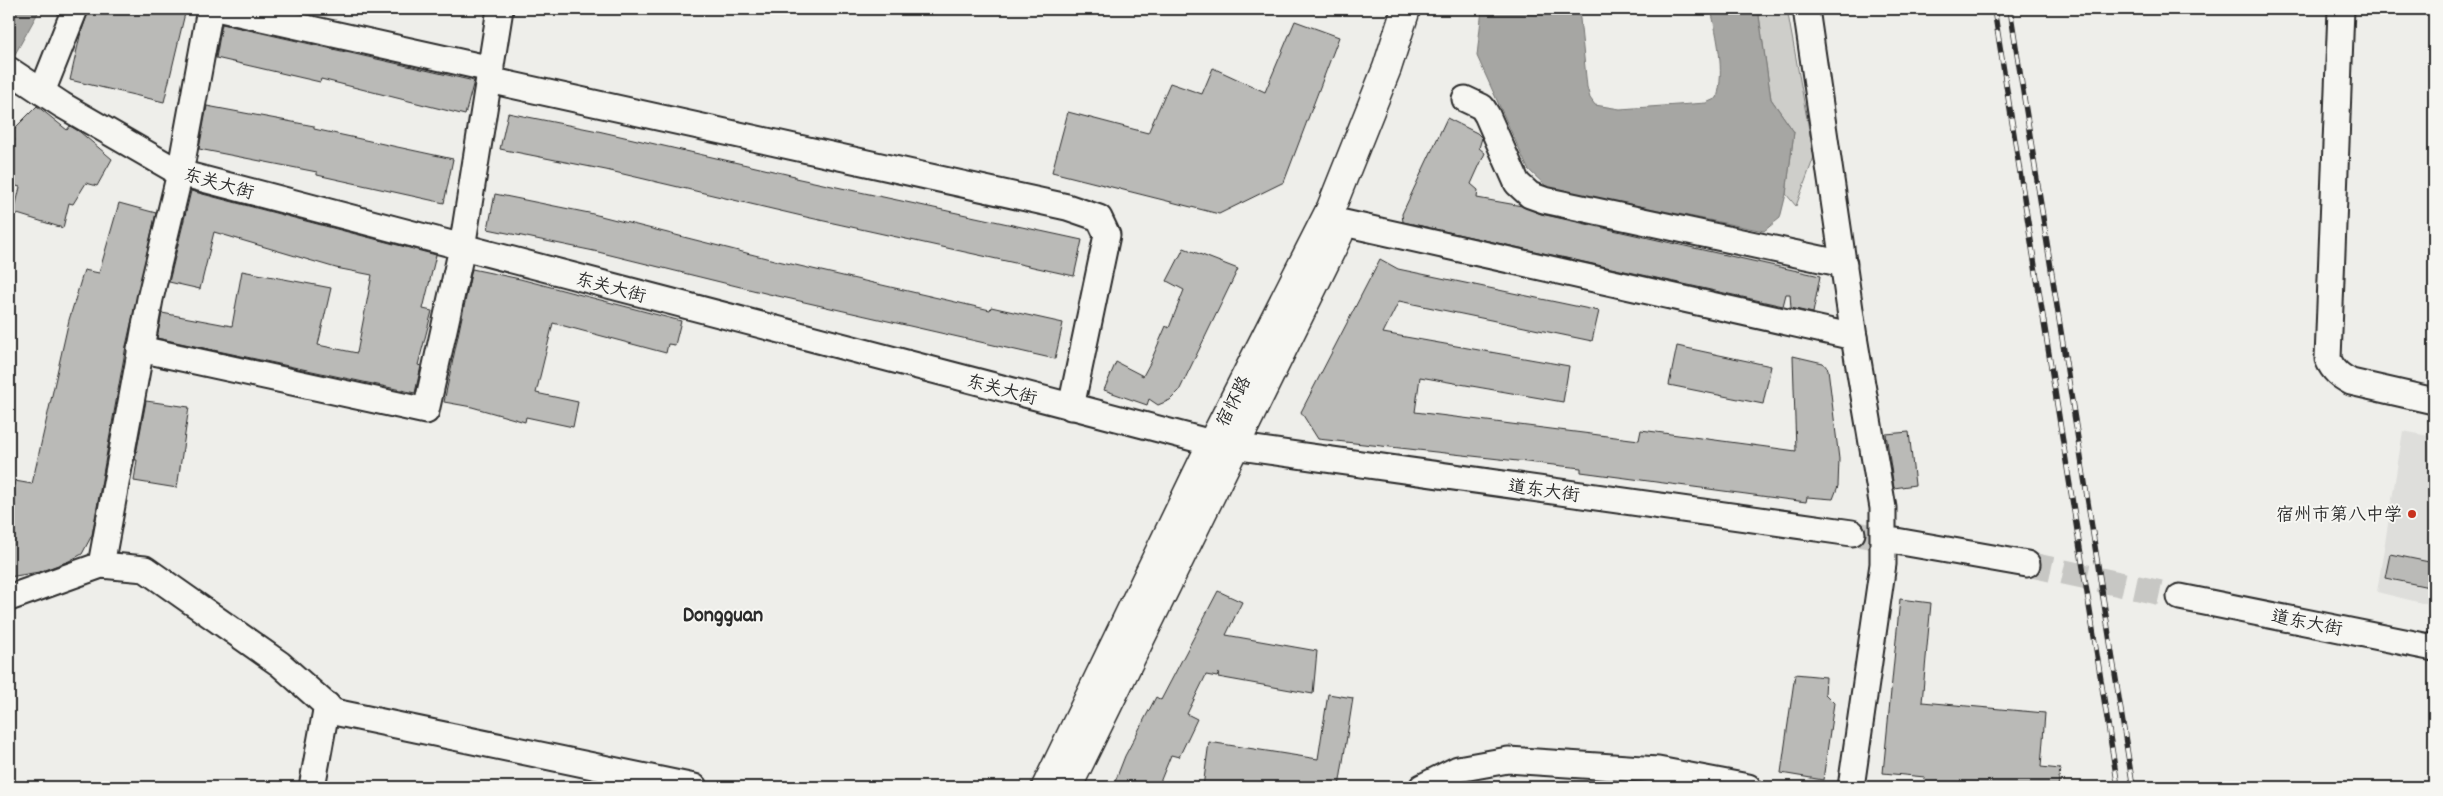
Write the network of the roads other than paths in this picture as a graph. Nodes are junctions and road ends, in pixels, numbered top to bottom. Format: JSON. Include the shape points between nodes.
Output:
{"nodes":[{"id":1,"x":75,"y":9,"type":"edge"},
{"id":2,"x":210,"y":9,"type":"edge"},
{"id":3,"x":221,"y":9,"type":"edge"},
{"id":4,"x":500,"y":9,"type":"edge"},
{"id":5,"x":1406,"y":9,"type":"edge"},
{"id":6,"x":1424,"y":9,"type":"edge"},
{"id":7,"x":1806,"y":9,"type":"edge"},
{"id":8,"x":2341,"y":9,"type":"edge"},
{"id":9,"x":14,"y":74,"type":"edge"},
{"id":10,"x":490,"y":74,"type":"junction"},
{"id":11,"x":42,"y":92,"type":"junction"},
{"id":12,"x":1465,"y":99,"type":"dead end"},
{"id":13,"x":180,"y":174,"type":"junction"},
{"id":14,"x":1344,"y":223,"type":"junction"},
{"id":15,"x":462,"y":248,"type":"junction"},
{"id":16,"x":1844,"y":264,"type":"junction"},
{"id":17,"x":1854,"y":336,"type":"junction"},
{"id":18,"x":140,"y":349,"type":"junction"},
{"id":19,"x":2434,"y":401,"type":"edge"},
{"id":20,"x":1071,"y":407,"type":"junction"},
{"id":21,"x":1224,"y":445,"type":"junction"},
{"id":22,"x":1852,"y":533,"type":"tunnel mouth"},
{"id":23,"x":1896,"y":541,"type":"tunnel mouth"},
{"id":24,"x":2027,"y":564,"type":"tunnel mouth"},
{"id":25,"x":101,"y":565,"type":"junction"},
{"id":26,"x":2180,"y":597,"type":"tunnel mouth"},
{"id":27,"x":9,"y":598,"type":"edge"},
{"id":28,"x":2434,"y":648,"type":"edge"},
{"id":29,"x":327,"y":705,"type":"junction"},
{"id":30,"x":312,"y":787,"type":"edge"},
{"id":31,"x":694,"y":787,"type":"edge"},
{"id":32,"x":1046,"y":787,"type":"edge"},
{"id":33,"x":1067,"y":787,"type":"edge"},
{"id":34,"x":1422,"y":787,"type":"edge"},
{"id":35,"x":1748,"y":787,"type":"edge"},
{"id":36,"x":1851,"y":787,"type":"edge"}],
"edges":[{"from":1,"to":11,"type":"street"},
{"from":2,"to":13,"type":"street"},
{"from":3,"to":10,"type":"street"},
{"from":4,"to":10,"type":"street"},
{"from":5,"to":21,"type":"main road","name":"宿怀路","via":[[1387,68],[1332,208]]},
{"from":6,"to":14,"type":"main road","name":"宿怀路","via":[[1404,77]]},
{"from":7,"to":16,"type":"street"},
{"from":8,"to":19,"type":"street","via":[[2328,359],[2332,369],[2351,382]]},
{"from":9,"to":11,"type":"street","name":"东关大街"},
{"from":10,"to":15,"type":"street"},
{"from":10,"to":20,"type":"street","via":[[1099,218],[1107,236]]},
{"from":11,"to":13,"type":"street","name":"东关大街"},
{"from":12,"to":16,"type":"street","via":[[1482,107],[1517,183],[1530,195]]},
{"from":13,"to":15,"type":"street","name":"东关大街"},
{"from":13,"to":18,"type":"street"},
{"from":14,"to":17,"type":"street"},
{"from":14,"to":21,"type":"main road","name":"宿怀路"},
{"from":15,"to":18,"type":"street","via":[[426,411]]},
{"from":15,"to":20,"type":"street","name":"东关大街"},
{"from":16,"to":17,"type":"street"},
{"from":17,"to":36,"type":"street","via":[[1883,508],[1883,564]]},
{"from":18,"to":25,"type":"street"},
{"from":20,"to":21,"type":"street","name":"东关大街"},
{"from":21,"to":22,"type":"street","name":"道东大街"},
{"from":21,"to":32,"type":"main road","name":"宿怀路"},
{"from":21,"to":33,"type":"main road","name":"宿怀路"},
{"from":23,"to":24,"type":"street"},
{"from":25,"to":27,"type":"street"},
{"from":25,"to":29,"type":"street","via":[[145,569],[280,664]]},
{"from":26,"to":28,"type":"street","name":"道东大街"},
{"from":29,"to":30,"type":"street"},
{"from":29,"to":31,"type":"street","via":[[334,712]]},
{"from":34,"to":35,"type":"street","via":[[1458,769],[1508,760],[1658,770]]}]}
